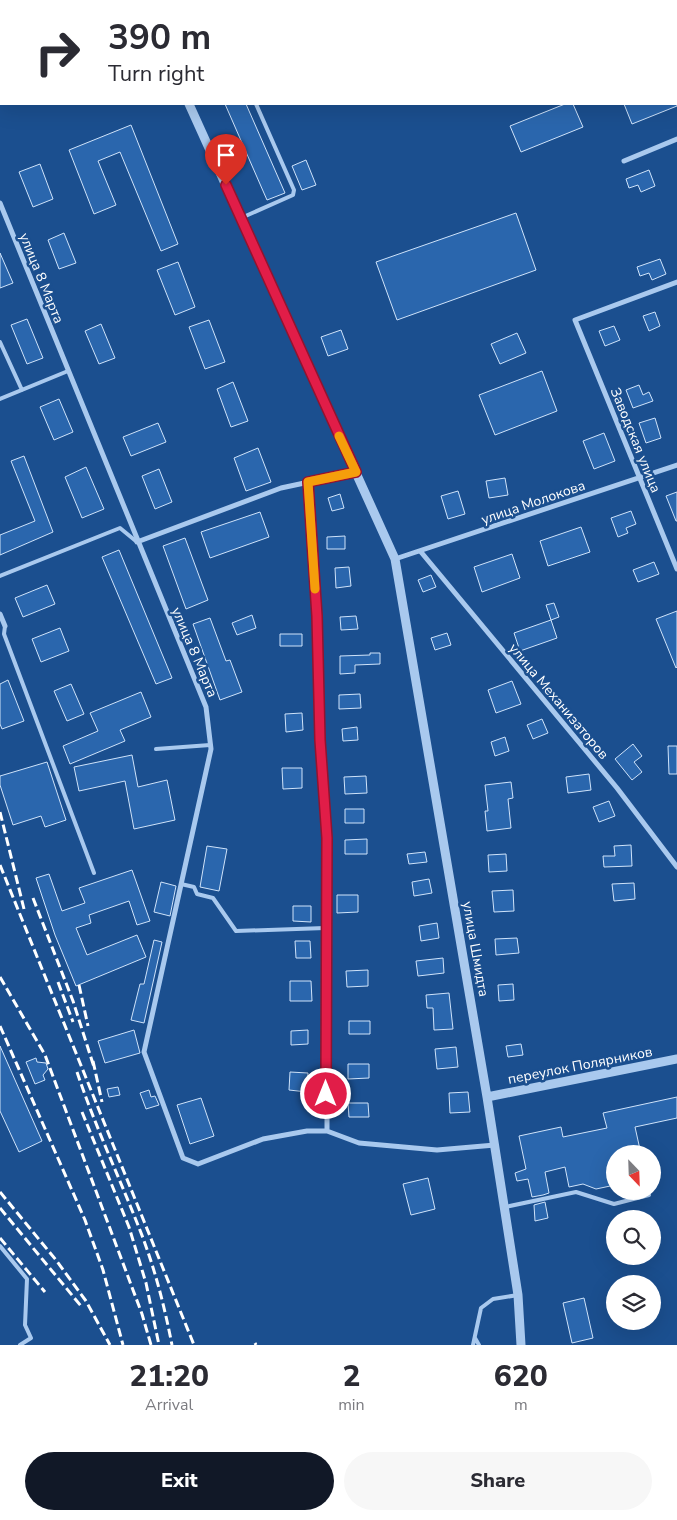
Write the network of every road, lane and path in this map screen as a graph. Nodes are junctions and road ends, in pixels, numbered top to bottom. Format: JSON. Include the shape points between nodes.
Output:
{"nodes":[{"id":1,"x":189,"y":105,"type":"edge"},
{"id":2,"x":256,"y":105,"type":"edge"},
{"id":3,"x":677,"y":139,"type":"edge"},
{"id":4,"x":624,"y":161,"type":"dead end"},
{"id":5,"x":0,"y":203,"type":"edge"},
{"id":6,"x":241,"y":218,"type":"junction"},
{"id":7,"x":677,"y":282,"type":"edge"},
{"id":8,"x":0,"y":342,"type":"edge"},
{"id":9,"x":68,"y":371,"type":"junction"},
{"id":10,"x":22,"y":390,"type":"junction"},
{"id":11,"x":0,"y":399,"type":"edge"},
{"id":12,"x":677,"y":465,"type":"edge"},
{"id":13,"x":356,"y":472,"type":"junction"},
{"id":14,"x":640,"y":478,"type":"junction"},
{"id":15,"x":308,"y":482,"type":"junction"},
{"id":16,"x":137,"y":542,"type":"junction"},
{"id":17,"x":421,"y":552,"type":"junction"},
{"id":18,"x":395,"y":559,"type":"junction"},
{"id":19,"x":677,"y":569,"type":"edge"},
{"id":20,"x":0,"y":576,"type":"edge"},
{"id":21,"x":0,"y":614,"type":"edge"},
{"id":22,"x":5,"y":626,"type":"joint"},
{"id":23,"x":210,"y":745,"type":"junction"},
{"id":24,"x":156,"y":749,"type":"dead end"},
{"id":25,"x":677,"y":867,"type":"edge"},
{"id":26,"x":94,"y":873,"type":"dead end"},
{"id":27,"x":181,"y":884,"type":"junction"},
{"id":28,"x":325,"y":928,"type":"junction"},
{"id":29,"x":677,"y":1059,"type":"edge"},
{"id":30,"x":488,"y":1097,"type":"junction"},
{"id":31,"x":327,"y":1131,"type":"junction"},
{"id":32,"x":495,"y":1145,"type":"junction"},
{"id":33,"x":628,"y":1200,"type":"edge"},
{"id":34,"x":505,"y":1207,"type":"junction"},
{"id":35,"x":0,"y":1246,"type":"edge"},
{"id":36,"x":518,"y":1295,"type":"junction"},
{"id":37,"x":475,"y":1338,"type":"junction"},
{"id":38,"x":20,"y":1345,"type":"edge"},
{"id":39,"x":473,"y":1345,"type":"edge"},
{"id":40,"x":479,"y":1345,"type":"edge"},
{"id":41,"x":520,"y":1345,"type":"edge"}],
"edges":[{"from":1,"to":6,"type":"street","name":"улица Шмидта"},
{"from":2,"to":6,"type":"lane","via":[[294,195]]},
{"from":3,"to":4,"type":"street"},
{"from":5,"to":9,"type":"street","name":"улица 8 Марта"},
{"from":6,"to":13,"type":"street","name":"улица Шмидта"},
{"from":7,"to":14,"type":"street","name":"Заводская улица","via":[[575,320]]},
{"from":8,"to":10,"type":"lane"},
{"from":9,"to":10,"type":"lane"},
{"from":9,"to":16,"type":"street","name":"улица 8 Марта"},
{"from":10,"to":11,"type":"lane"},
{"from":12,"to":14,"type":"street","name":"улица Молокова"},
{"from":13,"to":15,"type":"street"},
{"from":13,"to":18,"type":"street","name":"улица Шмидта"},
{"from":14,"to":17,"type":"street","name":"улица Молокова"},
{"from":14,"to":19,"type":"street","name":"Заводская улица"},
{"from":15,"to":16,"type":"street","via":[[281,488]]},
{"from":15,"to":28,"type":"street","via":[[327,838]]},
{"from":16,"to":20,"type":"lane","via":[[120,528]]},
{"from":16,"to":23,"type":"street","name":"улица 8 Марта","via":[[206,707]]},
{"from":17,"to":18,"type":"street","name":"улица Молокова"},
{"from":17,"to":25,"type":"street","name":"улица Механизаторов","via":[[617,788]]},
{"from":18,"to":30,"type":"street","name":"улица Шмидта"},
{"from":21,"to":22,"type":"street"},
{"from":22,"to":26,"type":"lane","via":[[4,634]]},
{"from":23,"to":24,"type":"lane"},
{"from":23,"to":27,"type":"street","name":"улица 8 Марта"},
{"from":27,"to":28,"type":"lane","via":[[213,898],[236,930]]},
{"from":27,"to":31,"type":"street","name":"улица 8 Марта","via":[[144,1052],[183,1158],[198,1164],[263,1139]]},
{"from":28,"to":31,"type":"street"},
{"from":29,"to":30,"type":"street","name":"переулок Полярников"},
{"from":30,"to":32,"type":"street","name":"улица Шмидта"},
{"from":31,"to":32,"type":"street","via":[[359,1143],[437,1150]]},
{"from":32,"to":34,"type":"street","name":"улица Шмидта"},
{"from":33,"to":34,"type":"lane","via":[[614,1204],[576,1192]]},
{"from":34,"to":36,"type":"street","name":"улица Шмидта"},
{"from":35,"to":38,"type":"lane","via":[[27,1279],[25,1325],[31,1338]]},
{"from":36,"to":37,"type":"lane","via":[[493,1299],[481,1308]]},
{"from":36,"to":41,"type":"street","name":"улица Шмидта"},
{"from":37,"to":39,"type":"lane"},
{"from":37,"to":40,"type":"lane"}]}
